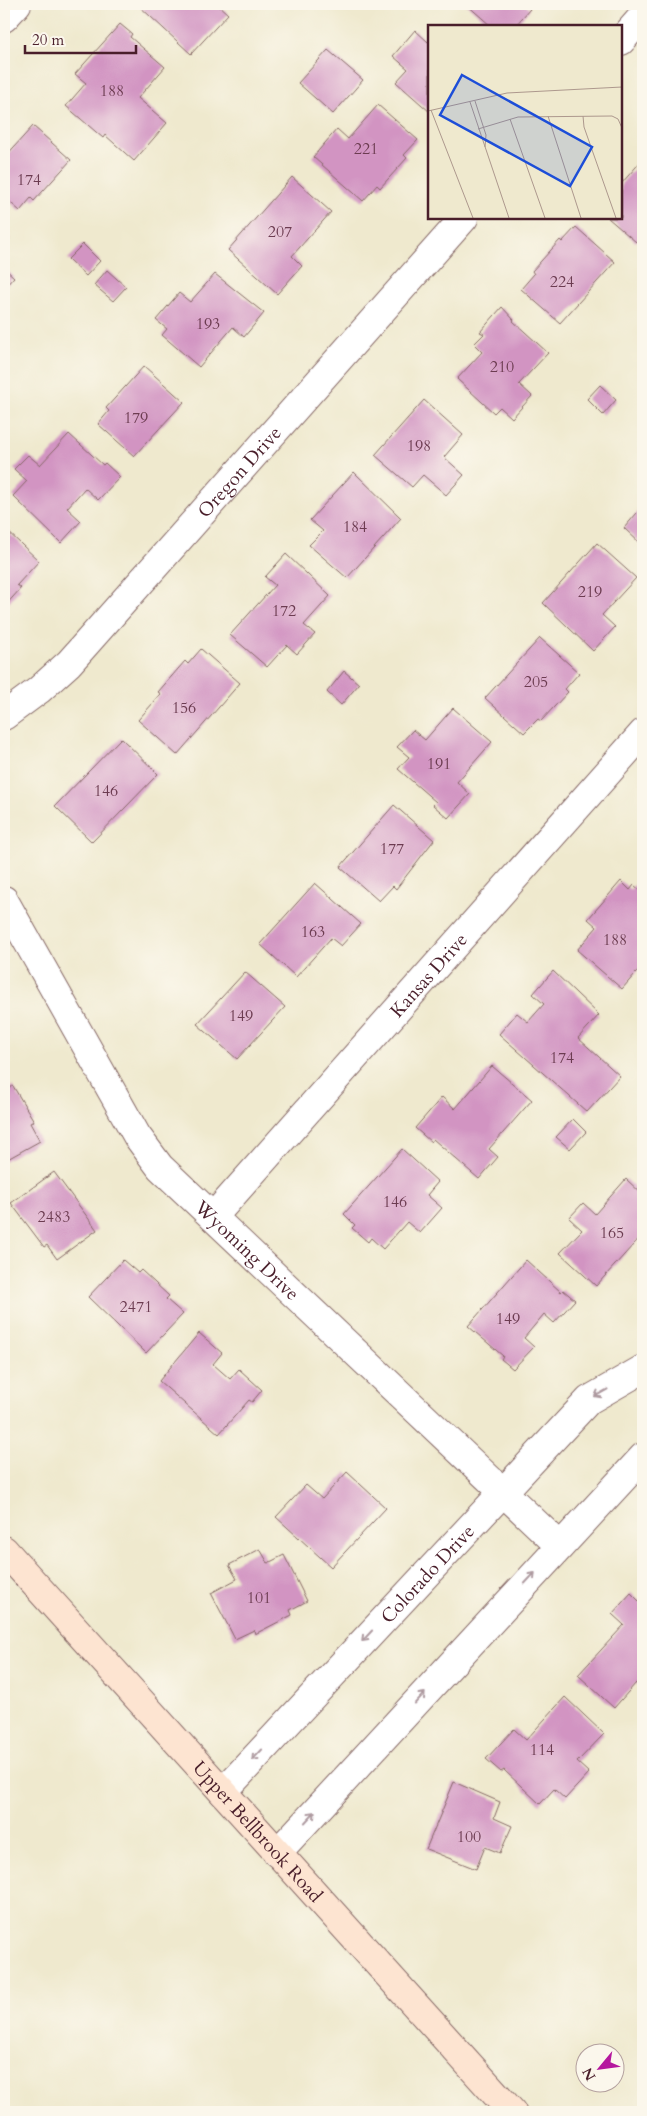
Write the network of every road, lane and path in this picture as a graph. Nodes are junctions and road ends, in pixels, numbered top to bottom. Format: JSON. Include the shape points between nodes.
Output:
{"nodes":[{"id":1,"x":16,"y":4,"type":"edge"},
{"id":2,"x":643,"y":16,"type":"edge"},
{"id":3,"x":4,"y":18,"type":"edge"},
{"id":4,"x":622,"y":40,"type":"edge"},
{"id":5,"x":463,"y":219,"type":"edge"},
{"id":6,"x":4,"y":716,"type":"edge"},
{"id":7,"x":643,"y":733,"type":"edge"},
{"id":8,"x":4,"y":900,"type":"edge"},
{"id":9,"x":213,"y":1217,"type":"junction"},
{"id":10,"x":643,"y":1369,"type":"edge"},
{"id":11,"x":643,"y":1457,"type":"edge"},
{"id":12,"x":502,"y":1491,"type":"junction"},
{"id":13,"x":560,"y":1546,"type":"junction"},
{"id":14,"x":4,"y":1550,"type":"edge"},
{"id":15,"x":222,"y":1792,"type":"junction"},
{"id":16,"x":277,"y":1853,"type":"junction"},
{"id":17,"x":512,"y":2112,"type":"edge"}],
"edges":[{"from":1,"to":3,"type":"street"},
{"from":2,"to":4,"type":"street"},
{"from":5,"to":6,"type":"street","name":"Oregon Drive","via":[[69,663]]},
{"from":7,"to":9,"type":"street","name":"Kansas Drive"},
{"from":8,"to":9,"type":"street","name":"Wyoming Drive","via":[[137,1136],[160,1167]]},
{"from":9,"to":12,"type":"street","name":"Wyoming Drive"},
{"from":10,"to":12,"type":"street","name":"Colorado Drive","one_way":true,"via":[[589,1400]]},
{"from":11,"to":13,"type":"street"},
{"from":12,"to":13,"type":"street","name":"Wyoming Drive"},
{"from":12,"to":15,"type":"street","name":"Colorado Drive","one_way":true},
{"from":16,"to":13,"type":"street","one_way":true},
{"from":14,"to":15,"type":"main road","name":"Upper Bellbrook Road"},
{"from":15,"to":16,"type":"main road","name":"Upper Bellbrook Road"},
{"from":16,"to":17,"type":"main road","name":"Upper Bellbrook Road"}]}
